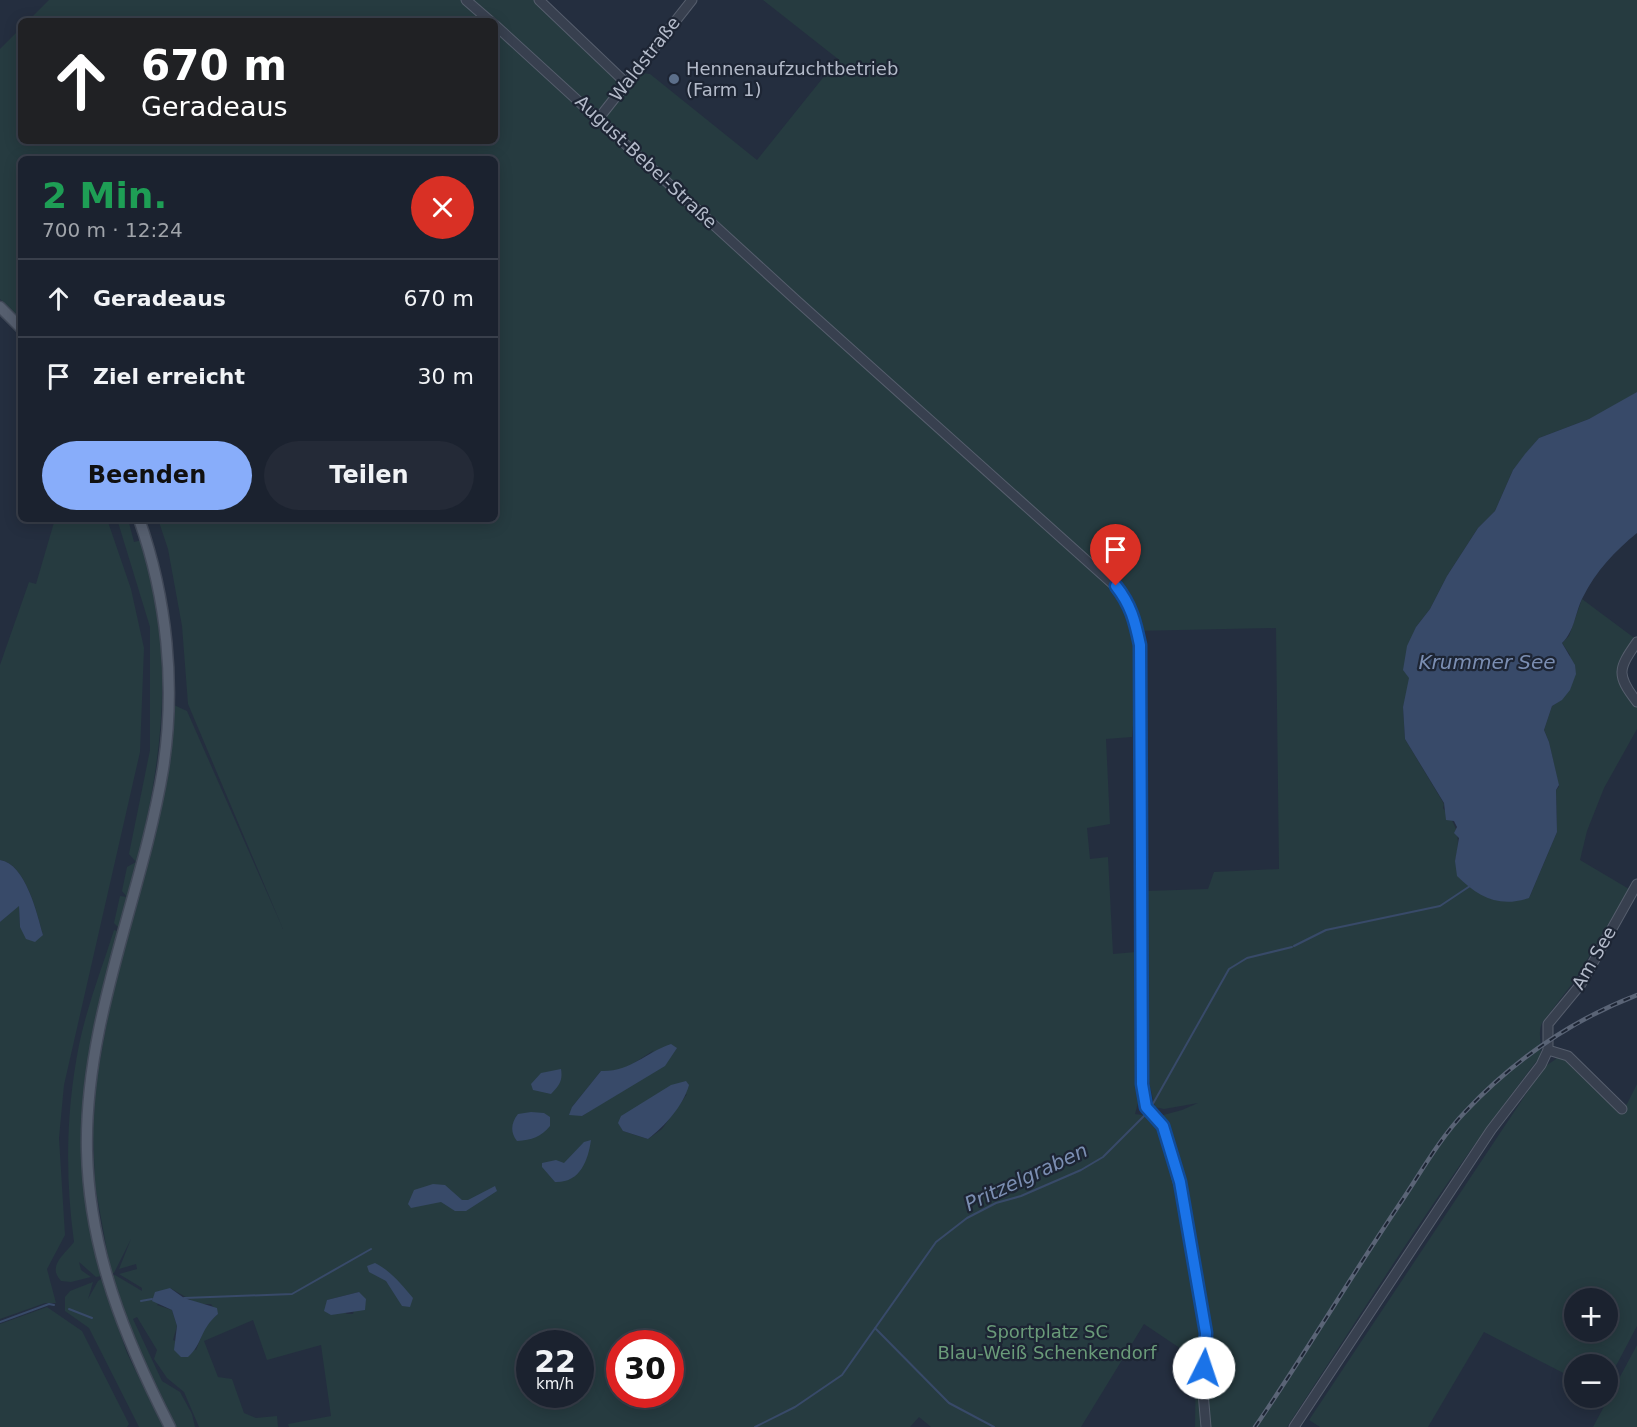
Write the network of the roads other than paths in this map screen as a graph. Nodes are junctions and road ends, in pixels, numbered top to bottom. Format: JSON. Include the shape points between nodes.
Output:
{"nodes":[{"id":1,"x":466,"y":0,"type":"edge"},
{"id":2,"x":539,"y":0,"type":"edge"},
{"id":3,"x":692,"y":0,"type":"edge"},
{"id":4,"x":487,"y":18,"type":"edge"},
{"id":5,"x":498,"y":28,"type":"edge"},
{"id":6,"x":627,"y":83,"type":"junction"},
{"id":7,"x":599,"y":118,"type":"junction"},
{"id":8,"x":0,"y":307,"type":"edge"},
{"id":9,"x":18,"y":325,"type":"edge"},
{"id":10,"x":141,"y":522,"type":"edge"},
{"id":11,"x":1637,"y":642,"type":"edge"},
{"id":12,"x":1637,"y":702,"type":"edge"},
{"id":13,"x":1637,"y":884,"type":"edge"},
{"id":14,"x":1548,"y":1050,"type":"junction"},
{"id":15,"x":1622,"y":1109,"type":"dead end"},
{"id":16,"x":170,"y":1427,"type":"edge"},
{"id":17,"x":1206,"y":1427,"type":"edge"},
{"id":18,"x":1294,"y":1427,"type":"edge"}],
"edges":[{"from":1,"to":4,"type":"street"},
{"from":2,"to":6,"type":"street"},
{"from":3,"to":6,"type":"street","name":"Waldstraße"},
{"from":5,"to":7,"type":"street","name":"August-Bebel-Straße"},
{"from":6,"to":7,"type":"street","name":"Waldstraße"},
{"from":7,"to":17,"type":"street","name":"August-Bebel-Straße","via":[[1128,601],[1140,645],[1142,1084],[1149,1111],[1163,1126],[1186,1211],[1206,1333],[1202,1381]]},
{"from":8,"to":9,"type":"main road"},
{"from":10,"to":16,"type":"main road","via":[[161,594],[169,706],[163,769],[94,1056],[87,1150],[97,1240],[111,1295]]},
{"from":11,"to":12,"type":"street","via":[[1620,670]]},
{"from":13,"to":14,"type":"street","name":"Am See","via":[[1581,984],[1547,1030]]},
{"from":14,"to":15,"type":"street","via":[[1568,1056]]},
{"from":14,"to":18,"type":"street"}]}
